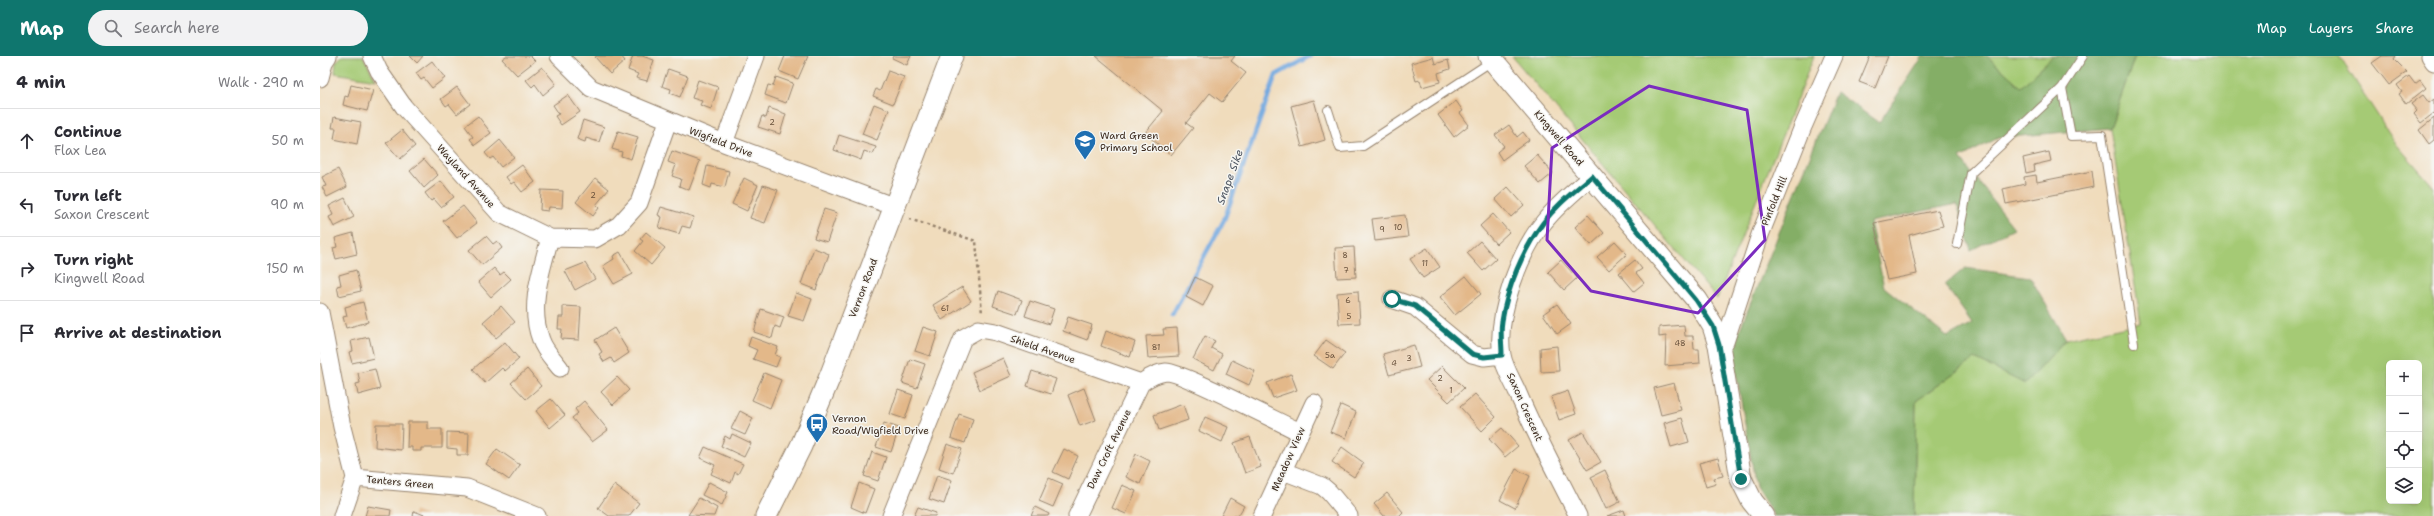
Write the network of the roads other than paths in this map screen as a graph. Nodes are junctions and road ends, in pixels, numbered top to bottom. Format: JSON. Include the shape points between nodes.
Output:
{"nodes":[{"id":1,"x":328,"y":56,"type":"edge"},
{"id":2,"x":372,"y":56,"type":"edge"},
{"id":3,"x":560,"y":56,"type":"edge"},
{"id":4,"x":756,"y":56,"type":"edge"},
{"id":5,"x":952,"y":56,"type":"edge"},
{"id":6,"x":1834,"y":56,"type":"edge"},
{"id":7,"x":2083,"y":56,"type":"edge"},
{"id":8,"x":2430,"y":56,"type":"edge"},
{"id":9,"x":1491,"y":58,"type":"edge"},
{"id":10,"x":2434,"y":62,"type":"edge"},
{"id":11,"x":320,"y":78,"type":"edge"},
{"id":12,"x":2062,"y":88,"type":"junction"},
{"id":13,"x":1328,"y":110,"type":"dead end"},
{"id":14,"x":668,"y":121,"type":"junction"},
{"id":15,"x":724,"y":143,"type":"junction"},
{"id":16,"x":1592,"y":176,"type":"junction"},
{"id":17,"x":895,"y":207,"type":"junction"},
{"id":18,"x":550,"y":238,"type":"junction"},
{"id":19,"x":1957,"y":244,"type":"dead end"},
{"id":20,"x":1392,"y":299,"type":"dead end"},
{"id":21,"x":320,"y":312,"type":"edge"},
{"id":22,"x":2134,"y":344,"type":"dead end"},
{"id":23,"x":1719,"y":345,"type":"junction"},
{"id":24,"x":1502,"y":355,"type":"junction"},
{"id":25,"x":560,"y":368,"type":"dead end"},
{"id":26,"x":1141,"y":383,"type":"junction"},
{"id":27,"x":1314,"y":403,"type":"dead end"},
{"id":28,"x":1300,"y":432,"type":"junction"},
{"id":29,"x":1283,"y":472,"type":"junction"},
{"id":30,"x":355,"y":478,"type":"junction"},
{"id":31,"x":342,"y":516,"type":"edge"},
{"id":32,"x":537,"y":516,"type":"edge"},
{"id":33,"x":766,"y":516,"type":"edge"},
{"id":34,"x":891,"y":516,"type":"edge"},
{"id":35,"x":1077,"y":516,"type":"edge"},
{"id":36,"x":1262,"y":516,"type":"edge"},
{"id":37,"x":1349,"y":516,"type":"edge"},
{"id":38,"x":1578,"y":516,"type":"edge"},
{"id":39,"x":1764,"y":516,"type":"edge"}],
"edges":[{"from":1,"to":11,"type":"street"},
{"from":2,"to":18,"type":"street","name":"Wayland Avenue","via":[[379,71],[404,107],[499,213]]},
{"from":3,"to":14,"type":"street","name":"Wigfield Drive","via":[[591,88]]},
{"from":4,"to":15,"type":"street"},
{"from":5,"to":17,"type":"street","name":"Vernon Road"},
{"from":6,"to":23,"type":"street","name":"Pinfold Hill","via":[[1760,236],[1725,342]]},
{"from":7,"to":12,"type":"lane"},
{"from":8,"to":10,"type":"street"},
{"from":9,"to":13,"type":"lane","via":[[1363,146],[1340,148]]},
{"from":9,"to":16,"type":"street","name":"Kingwell Road"},
{"from":12,"to":19,"type":"lane","via":[[1971,173]]},
{"from":12,"to":22,"type":"lane","via":[[2071,136],[2102,135]]},
{"from":14,"to":15,"type":"street","name":"Wigfield Drive"},
{"from":14,"to":18,"type":"street","name":"Wayland Avenue","via":[[639,203],[619,225],[595,239]]},
{"from":15,"to":17,"type":"street","name":"Wigfield Drive"},
{"from":16,"to":23,"type":"street","name":"Kingwell Road","via":[[1696,300],[1713,326]]},
{"from":16,"to":24,"type":"street","name":"Saxon Crescent","via":[[1567,196],[1543,223],[1522,259],[1508,293],[1501,322]]},
{"from":17,"to":33,"type":"street","name":"Vernon Road","via":[[801,446]]},
{"from":18,"to":25,"type":"street","via":[[537,286],[535,317],[541,342]]},
{"from":20,"to":24,"type":"street","via":[[1415,306],[1472,354],[1484,357]]},
{"from":21,"to":30,"type":"street","name":"Tenters Green","via":[[342,427]]},
{"from":23,"to":39,"type":"street","name":"Kingwell Road","via":[[1741,479],[1752,501]]},
{"from":24,"to":38,"type":"street","name":"Saxon Crescent","via":[[1531,424]]},
{"from":26,"to":28,"type":"street","via":[[1150,376],[1167,372]]},
{"from":26,"to":34,"type":"street","name":"Shield Avenue","via":[[996,332],[979,329],[963,338]]},
{"from":26,"to":35,"type":"street","name":"Daw Croft Avenue"},
{"from":27,"to":28,"type":"street","name":"Meadow View"},
{"from":28,"to":29,"type":"street","name":"Meadow View"},
{"from":29,"to":36,"type":"street","name":"Meadow View"},
{"from":29,"to":37,"type":"street","via":[[1322,486]]},
{"from":30,"to":31,"type":"street"},
{"from":30,"to":32,"type":"street","name":"Tenters Green","via":[[467,488]]}]}
